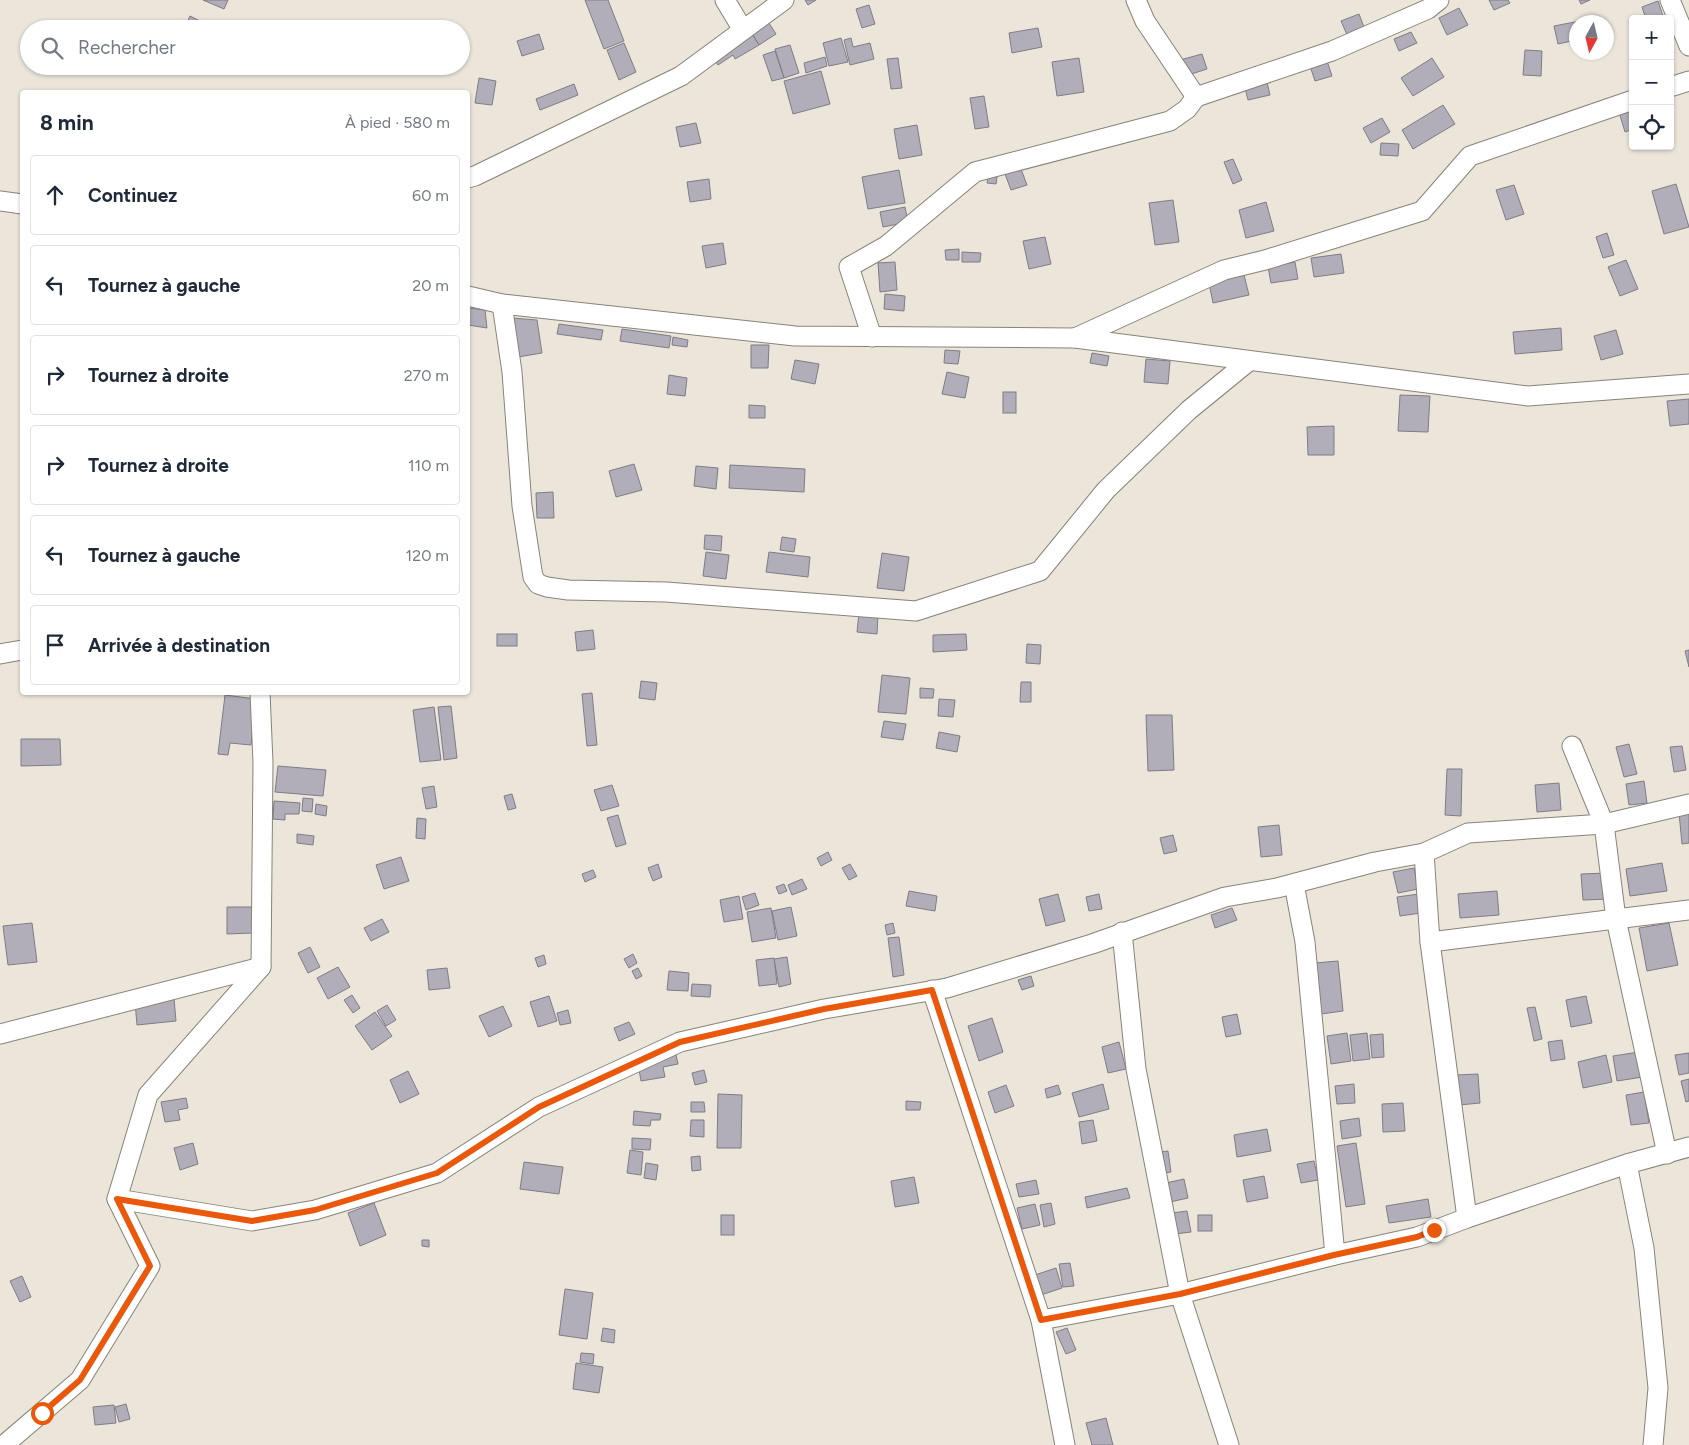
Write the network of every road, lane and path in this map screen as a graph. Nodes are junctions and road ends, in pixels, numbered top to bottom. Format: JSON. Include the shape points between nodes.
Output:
{"nodes":[{"id":1,"x":725,"y":0,"type":"edge"},
{"id":2,"x":784,"y":0,"type":"edge"},
{"id":3,"x":1136,"y":0,"type":"edge"},
{"id":4,"x":1439,"y":0,"type":"edge"},
{"id":5,"x":1670,"y":0,"type":"edge"},
{"id":6,"x":743,"y":30,"type":"junction"},
{"id":7,"x":1689,"y":46,"type":"edge"},
{"id":8,"x":1689,"y":81,"type":"edge"},
{"id":9,"x":1674,"y":86,"type":"edge"},
{"id":10,"x":1196,"y":97,"type":"junction"},
{"id":11,"x":1629,"y":101,"type":"edge"},
{"id":12,"x":470,"y":177,"type":"edge"},
{"id":13,"x":0,"y":201,"type":"edge"},
{"id":14,"x":20,"y":204,"type":"edge"},
{"id":15,"x":470,"y":296,"type":"edge"},
{"id":16,"x":502,"y":304,"type":"junction"},
{"id":17,"x":872,"y":337,"type":"junction"},
{"id":18,"x":1075,"y":338,"type":"junction"},
{"id":19,"x":1249,"y":360,"type":"junction"},
{"id":20,"x":1689,"y":384,"type":"edge"},
{"id":21,"x":20,"y":650,"type":"edge"},
{"id":22,"x":0,"y":654,"type":"edge"},
{"id":23,"x":260,"y":695,"type":"edge"},
{"id":24,"x":1572,"y":746,"type":"dead end"},
{"id":25,"x":1689,"y":804,"type":"edge"},
{"id":26,"x":1604,"y":824,"type":"junction"},
{"id":27,"x":1424,"y":853,"type":"junction"},
{"id":28,"x":1294,"y":884,"type":"junction"},
{"id":29,"x":1689,"y":910,"type":"edge"},
{"id":30,"x":1616,"y":919,"type":"junction"},
{"id":31,"x":1122,"y":932,"type":"junction"},
{"id":32,"x":1430,"y":942,"type":"junction"},
{"id":33,"x":261,"y":967,"type":"junction"},
{"id":34,"x":932,"y":990,"type":"junction"},
{"id":35,"x":0,"y":1034,"type":"edge"},
{"id":36,"x":1689,"y":1147,"type":"edge"},
{"id":37,"x":1666,"y":1154,"type":"junction"},
{"id":38,"x":1627,"y":1164,"type":"junction"},
{"id":39,"x":117,"y":1199,"type":"junction"},
{"id":40,"x":1467,"y":1218,"type":"junction"},
{"id":41,"x":1334,"y":1255,"type":"junction"},
{"id":42,"x":1180,"y":1294,"type":"junction"},
{"id":43,"x":1041,"y":1320,"type":"junction"},
{"id":44,"x":4,"y":1445,"type":"edge"},
{"id":45,"x":1065,"y":1445,"type":"edge"},
{"id":46,"x":1228,"y":1445,"type":"edge"},
{"id":47,"x":1653,"y":1445,"type":"edge"}],
"edges":[{"from":1,"to":6,"type":"street"},
{"from":2,"to":6,"type":"street"},
{"from":3,"to":10,"type":"street","via":[[1145,20]]},
{"from":4,"to":10,"type":"street","via":[[1428,9],[1332,52]]},
{"from":5,"to":7,"type":"street"},
{"from":6,"to":12,"type":"street","via":[[681,76]]},
{"from":8,"to":9,"type":"street"},
{"from":10,"to":17,"type":"street","via":[[1170,121],[975,172],[886,246],[849,268]]},
{"from":11,"to":18,"type":"street","via":[[1470,156],[1422,211],[1224,270]]},
{"from":13,"to":14,"type":"street"},
{"from":15,"to":16,"type":"street"},
{"from":16,"to":17,"type":"street","via":[[795,336]]},
{"from":16,"to":19,"type":"street","via":[[512,372],[522,506],[533,577],[538,584],[568,590],[666,592],[916,611],[1040,571],[1106,490],[1189,410]]},
{"from":17,"to":18,"type":"street"},
{"from":18,"to":19,"type":"street"},
{"from":19,"to":20,"type":"street","via":[[1528,396]]},
{"from":21,"to":22,"type":"street"},
{"from":23,"to":33,"type":"street"},
{"from":24,"to":26,"type":"street"},
{"from":25,"to":26,"type":"street"},
{"from":26,"to":27,"type":"street","via":[[1468,833]]},
{"from":26,"to":30,"type":"street"},
{"from":27,"to":28,"type":"street","via":[[1375,862]]},
{"from":27,"to":32,"type":"street"},
{"from":28,"to":31,"type":"street","via":[[1224,897]]},
{"from":28,"to":41,"type":"street","via":[[1305,942]]},
{"from":29,"to":30,"type":"street"},
{"from":30,"to":32,"type":"street"},
{"from":30,"to":37,"type":"street"},
{"from":31,"to":34,"type":"street","via":[[1092,944]]},
{"from":31,"to":42,"type":"street","via":[[1136,1069]]},
{"from":32,"to":40,"type":"street"},
{"from":33,"to":35,"type":"street"},
{"from":33,"to":39,"type":"street","via":[[148,1095]]},
{"from":34,"to":39,"type":"street","via":[[824,1009],[680,1042],[539,1107],[437,1173],[315,1210],[252,1221]]},
{"from":34,"to":43,"type":"street"},
{"from":36,"to":37,"type":"street"},
{"from":37,"to":38,"type":"street"},
{"from":38,"to":40,"type":"street"},
{"from":38,"to":47,"type":"street","via":[[1644,1248],[1658,1388]]},
{"from":39,"to":44,"type":"street","via":[[150,1266],[80,1380]]},
{"from":40,"to":41,"type":"street","via":[[1417,1237]]},
{"from":41,"to":42,"type":"street"},
{"from":42,"to":43,"type":"street"},
{"from":42,"to":46,"type":"street"},
{"from":43,"to":45,"type":"street"}]}
